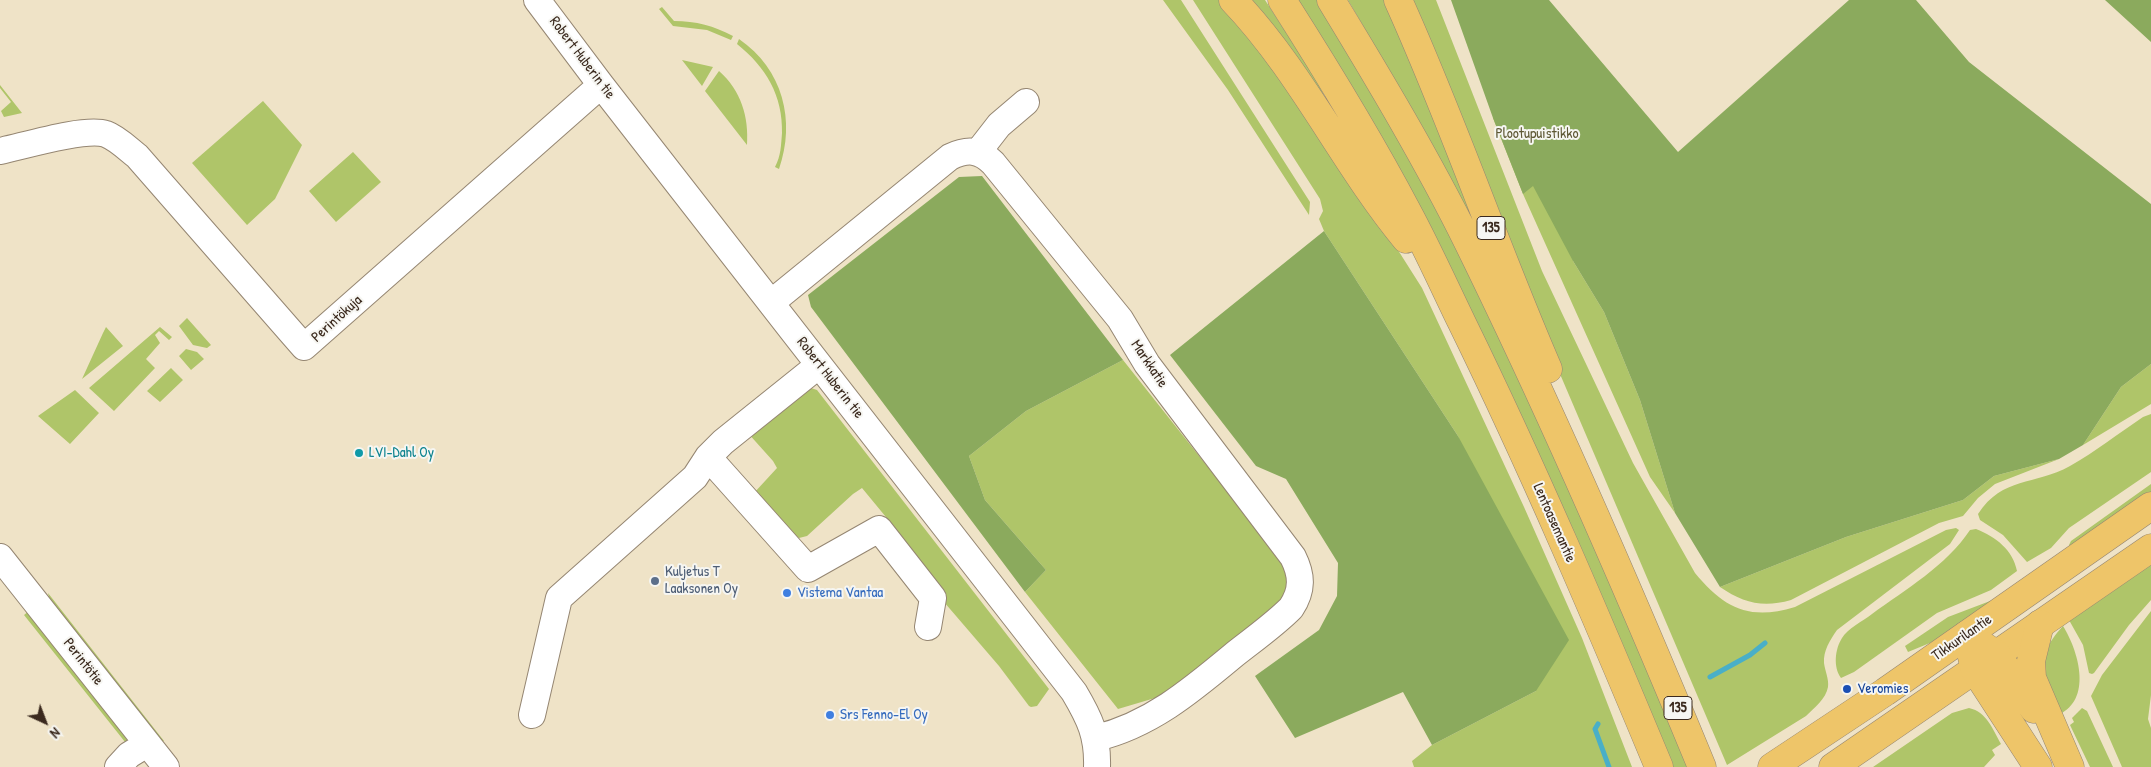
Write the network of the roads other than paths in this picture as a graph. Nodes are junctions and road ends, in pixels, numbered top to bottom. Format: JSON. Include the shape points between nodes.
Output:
{"nodes":[{"id":1,"x":1233,"y":0,"type":"edge"},
{"id":2,"x":1282,"y":0,"type":"edge"},
{"id":3,"x":1331,"y":0,"type":"edge"},
{"id":4,"x":1398,"y":0,"type":"edge"},
{"id":5,"x":550,"y":4,"type":"edge"},
{"id":6,"x":601,"y":85,"type":"junction"},
{"id":7,"x":1026,"y":102,"type":"dead end"},
{"id":8,"x":0,"y":151,"type":"edge"},
{"id":9,"x":978,"y":152,"type":"junction"},
{"id":10,"x":1442,"y":283,"type":"junction"},
{"id":11,"x":772,"y":302,"type":"junction"},
{"id":12,"x":819,"y":365,"type":"junction"},
{"id":13,"x":708,"y":457,"type":"junction"},
{"id":14,"x":1571,"y":460,"type":"junction"},
{"id":15,"x":2151,"y":506,"type":"edge"},
{"id":16,"x":2151,"y":548,"type":"edge"},
{"id":17,"x":4,"y":571,"type":"edge"},
{"id":18,"x":2040,"y":624,"type":"junction"},
{"id":19,"x":928,"y":627,"type":"dead end"},
{"id":20,"x":1967,"y":635,"type":"junction"},
{"id":21,"x":1986,"y":662,"type":"junction"},
{"id":22,"x":1625,"y":684,"type":"junction"},
{"id":23,"x":532,"y":715,"type":"dead end"},
{"id":24,"x":1096,"y":738,"type":"junction"},
{"id":25,"x":148,"y":744,"type":"junction"},
{"id":26,"x":2065,"y":756,"type":"edge"},
{"id":27,"x":1701,"y":762,"type":"edge"},
{"id":28,"x":118,"y":767,"type":"edge"},
{"id":29,"x":166,"y":767,"type":"edge"},
{"id":30,"x":1097,"y":767,"type":"edge"},
{"id":31,"x":1643,"y":767,"type":"edge"},
{"id":32,"x":1659,"y":767,"type":"edge"},
{"id":33,"x":1772,"y":767,"type":"edge"},
{"id":34,"x":1833,"y":767,"type":"edge"},
{"id":35,"x":2038,"y":767,"type":"edge"}],
"edges":[{"from":1,"to":10,"type":"main road","via":[[1296,80],[1399,230]]},
{"from":2,"to":10,"type":"main road","via":[[1407,211]]},
{"from":3,"to":14,"type":"main road","via":[[1404,124],[1467,241]]},
{"from":4,"to":14,"type":"main road","number":"135","via":[[1440,96],[1517,297],[1555,386]]},
{"from":5,"to":6,"type":"street","name":"Robert Huberin tie"},
{"from":6,"to":8,"type":"street","name":"Perintökuja","via":[[304,347],[137,156],[122,144],[105,134],[88,132]]},
{"from":6,"to":11,"type":"street","name":"Robert Huberin tie"},
{"from":7,"to":9,"type":"street","via":[[999,125]]},
{"from":9,"to":11,"type":"street","via":[[961,152],[950,157]]},
{"from":9,"to":24,"type":"street","name":"Markkatie","via":[[993,162],[1120,319],[1147,364],[1293,557],[1300,576],[1300,592],[1291,608],[1202,681],[1162,711],[1119,733]]},
{"from":10,"to":22,"type":"main road","name":"Lentoasemantie","via":[[1531,469]]},
{"from":11,"to":12,"type":"street","name":"Robert Huberin tie"},
{"from":12,"to":13,"type":"street"},
{"from":12,"to":24,"type":"street","name":"Robert Huberin tie","via":[[1074,692],[1088,715]]},
{"from":13,"to":19,"type":"street","via":[[808,568],[879,529],[933,598]]},
{"from":13,"to":23,"type":"street","via":[[695,477],[559,598]]},
{"from":14,"to":27,"type":"main road","number":"135"},
{"from":15,"to":20,"type":"main road","name":"Tikkurilantie"},
{"from":16,"to":18,"type":"main road"},
{"from":17,"to":25,"type":"street","name":"Perintötie"},
{"from":18,"to":21,"type":"main road"},
{"from":18,"to":26,"type":"main road","via":[[2031,661],[2032,678]]},
{"from":20,"to":21,"type":"main road"},
{"from":20,"to":33,"type":"main road","name":"Tikkurilantie"},
{"from":21,"to":26,"type":"main road"},
{"from":21,"to":34,"type":"main road"},
{"from":21,"to":35,"type":"main road"},
{"from":22,"to":31,"type":"main road"},
{"from":22,"to":32,"type":"main road","name":"Lentoasemantie"},
{"from":24,"to":30,"type":"street","name":"Robert Huberin tie"},
{"from":25,"to":28,"type":"street"},
{"from":25,"to":29,"type":"street","name":"Perintötie"}]}
